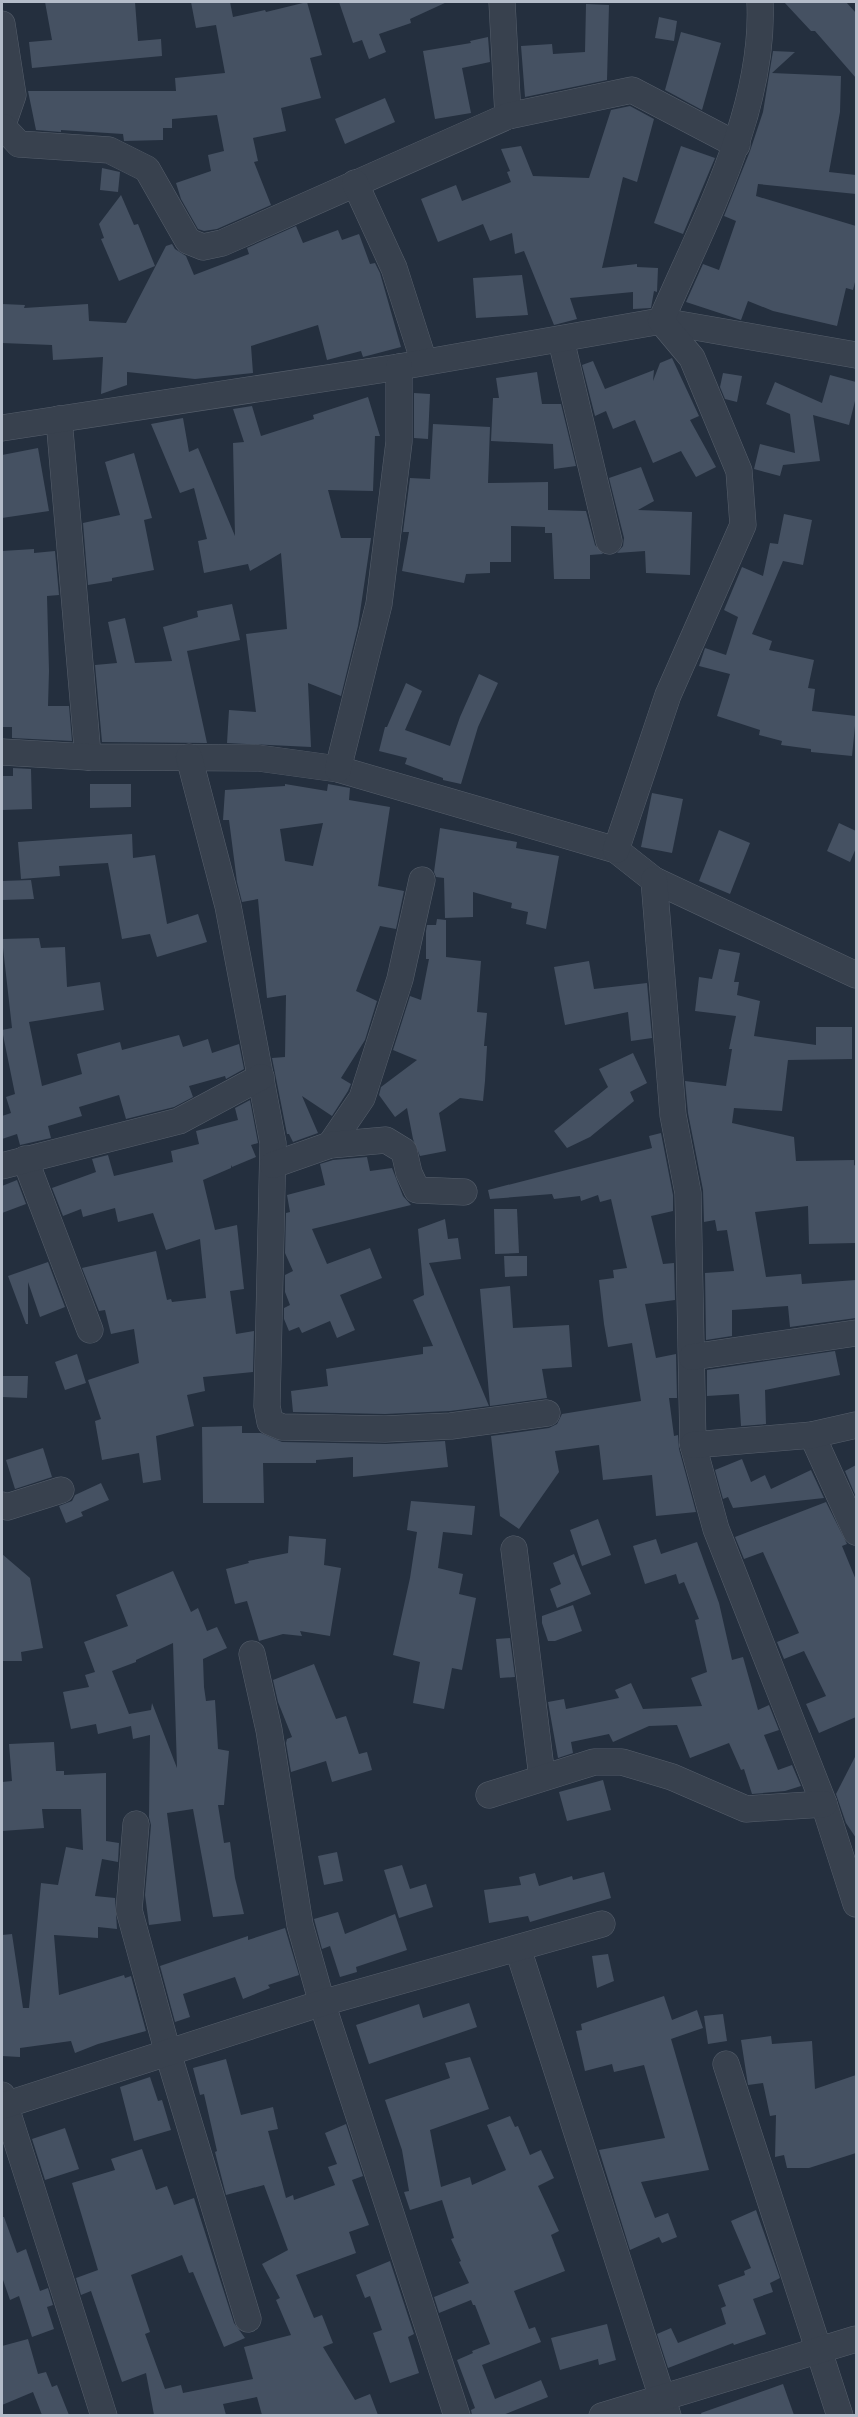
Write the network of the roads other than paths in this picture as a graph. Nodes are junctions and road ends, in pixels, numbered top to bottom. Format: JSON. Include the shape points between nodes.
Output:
{"nodes":[{"id":1,"x":502,"y":2,"type":"edge"},
{"id":2,"x":760,"y":2,"type":"edge"},
{"id":3,"x":2,"y":24,"type":"edge"},
{"id":4,"x":508,"y":116,"type":"junction"},
{"id":5,"x":2,"y":127,"type":"edge"},
{"id":6,"x":736,"y":145,"type":"junction"},
{"id":7,"x":355,"y":183,"type":"junction"},
{"id":8,"x":661,"y":321,"type":"junction"},
{"id":9,"x":561,"y":340,"type":"junction"},
{"id":10,"x":856,"y":355,"type":"edge"},
{"id":11,"x":424,"y":362,"type":"junction"},
{"id":12,"x":399,"y":368,"type":"junction"},
{"id":13,"x":59,"y":420,"type":"junction"},
{"id":14,"x":2,"y":428,"type":"edge"},
{"id":15,"x":609,"y":541,"type":"dead end"},
{"id":16,"x":2,"y":752,"type":"edge"},
{"id":17,"x":88,"y":757,"type":"junction"},
{"id":18,"x":189,"y":757,"type":"junction"},
{"id":19,"x":338,"y":769,"type":"junction"},
{"id":20,"x":616,"y":850,"type":"junction"},
{"id":21,"x":654,"y":879,"type":"junction"},
{"id":22,"x":422,"y":880,"type":"dead end"},
{"id":23,"x":856,"y":975,"type":"edge"},
{"id":24,"x":261,"y":1077,"type":"junction"},
{"id":25,"x":330,"y":1145,"type":"junction"},
{"id":26,"x":13,"y":1163,"type":"edge"},
{"id":27,"x":273,"y":1166,"type":"junction"},
{"id":28,"x":465,"y":1192,"type":"dead end"},
{"id":29,"x":90,"y":1330,"type":"dead end"},
{"id":30,"x":856,"y":1333,"type":"edge"},
{"id":31,"x":692,"y":1357,"type":"junction"},
{"id":32,"x":548,"y":1413,"type":"dead end"},
{"id":33,"x":856,"y":1425,"type":"edge"},
{"id":34,"x":812,"y":1436,"type":"junction"},
{"id":35,"x":693,"y":1445,"type":"junction"},
{"id":36,"x":61,"y":1490,"type":"dead end"},
{"id":37,"x":2,"y":1505,"type":"edge"},
{"id":38,"x":856,"y":1533,"type":"edge"},
{"id":39,"x":514,"y":1549,"type":"dead end"},
{"id":40,"x":252,"y":1654,"type":"dead end"},
{"id":41,"x":542,"y":1778,"type":"junction"},
{"id":42,"x":489,"y":1795,"type":"dead end"},
{"id":43,"x":824,"y":1804,"type":"junction"},
{"id":44,"x":136,"y":1824,"type":"dead end"},
{"id":45,"x":856,"y":1904,"type":"edge"},
{"id":46,"x":602,"y":1924,"type":"dead end"},
{"id":47,"x":519,"y":1949,"type":"junction"},
{"id":48,"x":322,"y":2003,"type":"junction"},
{"id":49,"x":168,"y":2053,"type":"junction"},
{"id":50,"x":726,"y":2064,"type":"dead end"},
{"id":51,"x":3,"y":2102,"type":"edge"},
{"id":52,"x":248,"y":2319,"type":"dead end"},
{"id":53,"x":856,"y":2339,"type":"edge"},
{"id":54,"x":819,"y":2350,"type":"junction"},
{"id":55,"x":665,"y":2406,"type":"edge"},
{"id":56,"x":104,"y":2415,"type":"edge"},
{"id":57,"x":457,"y":2415,"type":"edge"},
{"id":58,"x":602,"y":2415,"type":"edge"},
{"id":59,"x":840,"y":2415,"type":"edge"}],
"edges":[{"from":1,"to":4,"type":"street"},
{"from":2,"to":6,"type":"street","via":[[756,69]]},
{"from":3,"to":5,"type":"street","via":[[13,95]]},
{"from":4,"to":6,"type":"street","via":[[632,90]]},
{"from":4,"to":7,"type":"street"},
{"from":5,"to":7,"type":"street","via":[[19,144],[109,150],[147,169],[188,242],[203,247],[222,243]]},
{"from":6,"to":8,"type":"street"},
{"from":7,"to":11,"type":"street","via":[[394,268]]},
{"from":8,"to":9,"type":"street"},
{"from":8,"to":10,"type":"street"},
{"from":8,"to":20,"type":"street","via":[[692,358],[739,471],[743,525],[668,695]]},
{"from":9,"to":11,"type":"street"},
{"from":9,"to":15,"type":"street"},
{"from":11,"to":12,"type":"street"},
{"from":12,"to":13,"type":"street"},
{"from":12,"to":19,"type":"street","via":[[399,442],[378,604]]},
{"from":13,"to":14,"type":"street"},
{"from":13,"to":17,"type":"street"},
{"from":16,"to":17,"type":"street"},
{"from":17,"to":18,"type":"street"},
{"from":18,"to":19,"type":"street","via":[[258,758]]},
{"from":18,"to":24,"type":"street","via":[[228,906]]},
{"from":19,"to":20,"type":"street"},
{"from":20,"to":21,"type":"street"},
{"from":21,"to":23,"type":"street"},
{"from":21,"to":31,"type":"street","via":[[673,1115],[688,1193]]},
{"from":22,"to":25,"type":"street","via":[[400,979],[362,1098]]},
{"from":24,"to":26,"type":"street","via":[[179,1121]]},
{"from":24,"to":27,"type":"street","via":[[273,1143]]},
{"from":25,"to":27,"type":"street"},
{"from":25,"to":28,"type":"street","via":[[386,1140],[404,1151],[417,1190]]},
{"from":26,"to":29,"type":"street"},
{"from":27,"to":32,"type":"street","via":[[267,1406],[270,1422],[282,1427],[385,1429],[452,1426]]},
{"from":30,"to":31,"type":"street"},
{"from":31,"to":35,"type":"street"},
{"from":33,"to":34,"type":"street"},
{"from":34,"to":35,"type":"street"},
{"from":34,"to":38,"type":"street"},
{"from":35,"to":43,"type":"street","via":[[716,1529]]},
{"from":36,"to":37,"type":"street","via":[[7,1507]]},
{"from":39,"to":41,"type":"street"},
{"from":40,"to":48,"type":"street","via":[[269,1730],[300,1925]]},
{"from":41,"to":42,"type":"street"},
{"from":41,"to":43,"type":"street","via":[[594,1762],[622,1762],[746,1809]]},
{"from":43,"to":45,"type":"street"},
{"from":44,"to":49,"type":"street","via":[[129,1910]]},
{"from":46,"to":47,"type":"street"},
{"from":47,"to":48,"type":"street"},
{"from":47,"to":55,"type":"street"},
{"from":48,"to":49,"type":"street"},
{"from":48,"to":57,"type":"street"},
{"from":49,"to":51,"type":"street"},
{"from":49,"to":52,"type":"street"},
{"from":50,"to":54,"type":"street"},
{"from":51,"to":56,"type":"street"},
{"from":53,"to":54,"type":"street"},
{"from":54,"to":55,"type":"street"},
{"from":54,"to":59,"type":"street"},
{"from":55,"to":58,"type":"street"}]}
